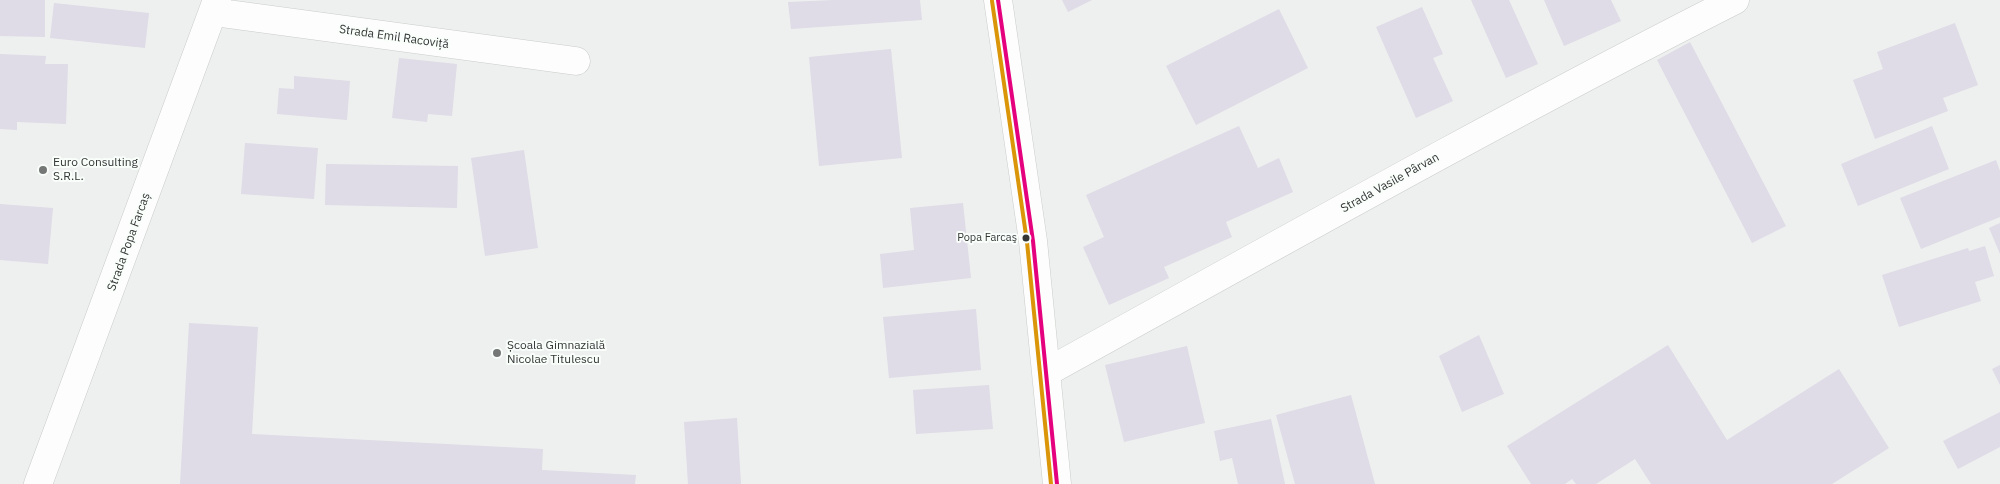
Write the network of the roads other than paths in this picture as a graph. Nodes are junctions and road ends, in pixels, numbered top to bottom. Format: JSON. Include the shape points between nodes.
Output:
{"nodes":[{"id":1,"x":998,"y":0,"type":"edge"},
{"id":2,"x":1735,"y":0,"type":"edge"},
{"id":3,"x":215,"y":6,"type":"edge"},
{"id":4,"x":576,"y":61,"type":"dead end"},
{"id":5,"x":1047,"y":372,"type":"junction"},
{"id":6,"x":38,"y":484,"type":"edge"},
{"id":7,"x":1057,"y":484,"type":"edge"}],
"edges":[{"from":1,"to":5,"type":"street","via":[[1033,241]]},
{"from":2,"to":5,"type":"street","name":"Strada Vasile Pârvan","via":[[1599,70]]},
{"from":3,"to":4,"type":"street","name":"Strada Emil Racoviță"},
{"from":3,"to":6,"type":"street","name":"Strada Popa Farcaș"},
{"from":5,"to":7,"type":"street"}]}
